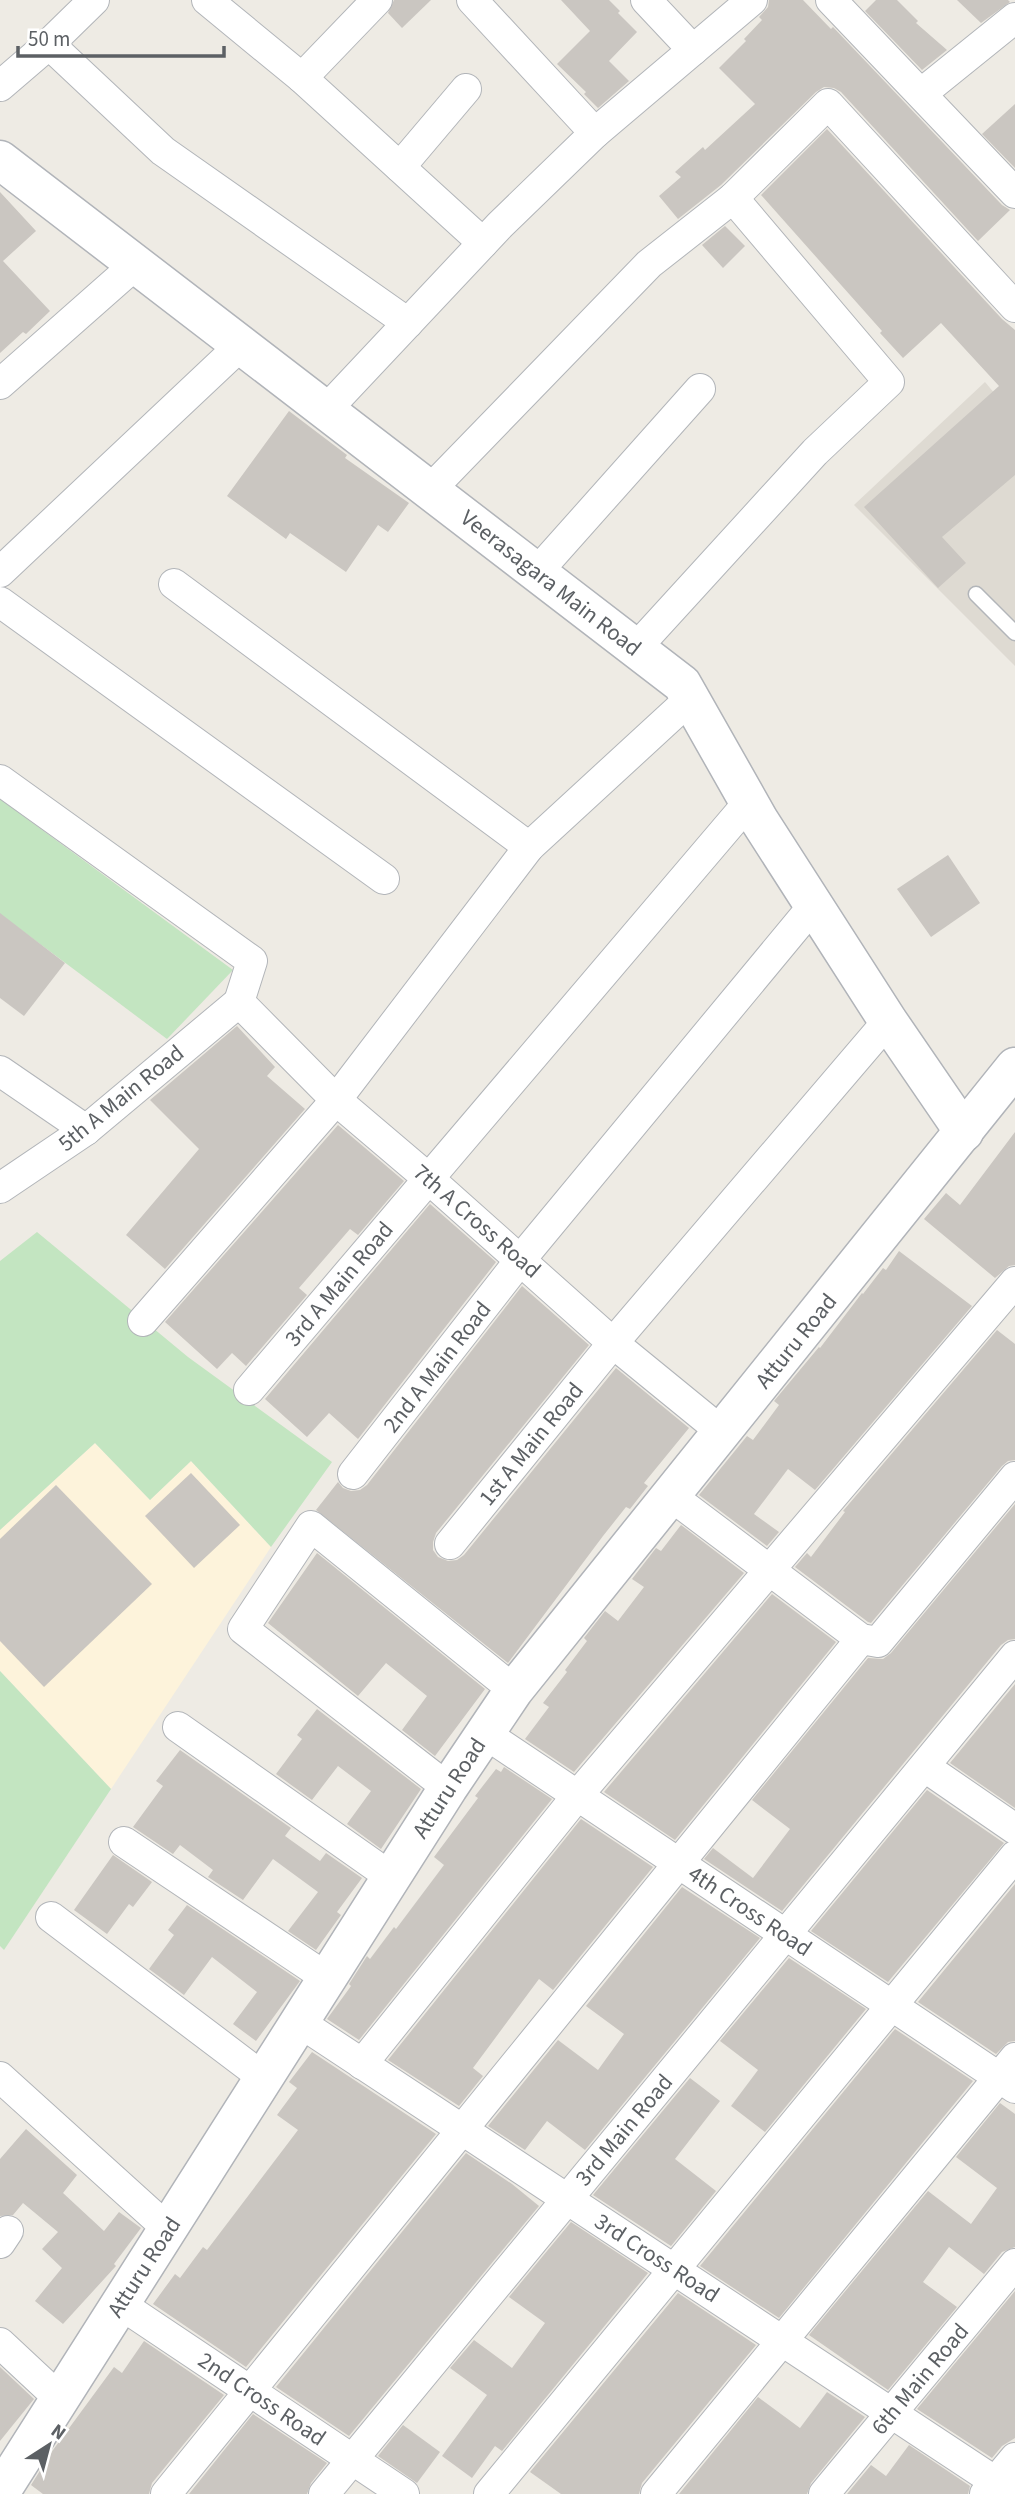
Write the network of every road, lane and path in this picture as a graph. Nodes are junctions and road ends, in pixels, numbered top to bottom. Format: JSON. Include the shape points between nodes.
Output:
{"nodes":[{"id":1,"x":93,"y":0,"type":"edge"},
{"id":2,"x":207,"y":0,"type":"edge"},
{"id":3,"x":377,"y":0,"type":"edge"},
{"id":4,"x":472,"y":0,"type":"edge"},
{"id":5,"x":646,"y":0,"type":"edge"},
{"id":6,"x":752,"y":0,"type":"edge"},
{"id":7,"x":835,"y":1,"type":"edge"},
{"id":8,"x":1015,"y":18,"type":"edge"},
{"id":9,"x":49,"y":44,"type":"junction"},
{"id":10,"x":693,"y":50,"type":"junction"},
{"id":11,"x":302,"y":78,"type":"junction"},
{"id":12,"x":0,"y":86,"type":"edge"},
{"id":13,"x":466,"y":89,"type":"dead end"},
{"id":14,"x":922,"y":93,"type":"junction"},
{"id":15,"x":595,"y":133,"type":"junction"},
{"id":16,"x":3,"y":166,"type":"edge"},
{"id":17,"x":400,"y":167,"type":"junction"},
{"id":18,"x":1015,"y":192,"type":"edge"},
{"id":19,"x":733,"y":198,"type":"junction"},
{"id":20,"x":482,"y":243,"type":"junction"},
{"id":21,"x":136,"y":264,"type":"junction"},
{"id":22,"x":1015,"y":307,"type":"edge"},
{"id":23,"x":408,"y":323,"type":"junction"},
{"id":24,"x":241,"y":345,"type":"junction"},
{"id":25,"x":0,"y":384,"type":"edge"},
{"id":26,"x":700,"y":389,"type":"dead end"},
{"id":27,"x":326,"y":410,"type":"junction"},
{"id":28,"x":430,"y":490,"type":"junction"},
{"id":29,"x":0,"y":572,"type":"edge"},
{"id":30,"x":537,"y":572,"type":"junction"},
{"id":31,"x":174,"y":584,"type":"dead end"},
{"id":32,"x":976,"y":594,"type":"dead end"},
{"id":33,"x":0,"y":602,"type":"edge"},
{"id":34,"x":1015,"y":633,"type":"edge"},
{"id":35,"x":636,"y":648,"type":"junction"},
{"id":36,"x":691,"y":698,"type":"junction"},
{"id":37,"x":0,"y":780,"type":"edge"},
{"id":38,"x":749,"y":802,"type":"junction"},
{"id":39,"x":529,"y":848,"type":"junction"},
{"id":40,"x":384,"y":879,"type":"dead end"},
{"id":41,"x":814,"y":905,"type":"junction"},
{"id":42,"x":239,"y":1002,"type":"junction"},
{"id":43,"x":888,"y":1021,"type":"junction"},
{"id":44,"x":1015,"y":1067,"type":"edge"},
{"id":45,"x":0,"y":1071,"type":"edge"},
{"id":46,"x":336,"y":1100,"type":"junction"},
{"id":47,"x":86,"y":1130,"type":"junction"},
{"id":48,"x":964,"y":1132,"type":"junction"},
{"id":49,"x":429,"y":1178,"type":"junction"},
{"id":50,"x":0,"y":1188,"type":"edge"},
{"id":51,"x":521,"y":1259,"type":"junction"},
{"id":52,"x":1015,"y":1282,"type":"edge"},
{"id":53,"x":143,"y":1321,"type":"dead end"},
{"id":54,"x":613,"y":1343,"type":"junction"},
{"id":55,"x":249,"y":1390,"type":"dead end"},
{"id":56,"x":722,"y":1432,"type":"junction"},
{"id":57,"x":353,"y":1474,"type":"dead end"},
{"id":58,"x":1015,"y":1477,"type":"edge"},
{"id":59,"x":671,"y":1496,"type":"junction"},
{"id":60,"x":450,"y":1544,"type":"dead end"},
{"id":61,"x":770,"y":1570,"type":"junction"},
{"id":62,"x":861,"y":1639,"type":"junction"},
{"id":63,"x":1015,"y":1656,"type":"edge"},
{"id":64,"x":514,"y":1690,"type":"junction"},
{"id":65,"x":178,"y":1727,"type":"dead end"},
{"id":66,"x":484,"y":1733,"type":"junction"},
{"id":67,"x":925,"y":1767,"type":"junction"},
{"id":68,"x":448,"y":1788,"type":"junction"},
{"id":69,"x":578,"y":1796,"type":"junction"},
{"id":70,"x":1015,"y":1829,"type":"edge"},
{"id":71,"x":124,"y":1842,"type":"dead end"},
{"id":72,"x":1015,"y":1856,"type":"edge"},
{"id":73,"x":678,"y":1863,"type":"junction"},
{"id":74,"x":391,"y":1877,"type":"junction"},
{"id":75,"x":51,"y":1917,"type":"dead end"},
{"id":76,"x":786,"y":1935,"type":"junction"},
{"id":77,"x":327,"y":1978,"type":"junction"},
{"id":78,"x":892,"y":2006,"type":"junction"},
{"id":79,"x":299,"y":2022,"type":"junction"},
{"id":80,"x":362,"y":2064,"type":"junction"},
{"id":81,"x":1010,"y":2075,"type":"edge"},
{"id":82,"x":0,"y":2077,"type":"edge"},
{"id":83,"x":264,"y":2078,"type":"junction"},
{"id":84,"x":462,"y":2130,"type":"junction"},
{"id":85,"x":567,"y":2199,"type":"junction"},
{"id":86,"x":168,"y":2229,"type":"junction"},
{"id":87,"x":1015,"y":2264,"type":"edge"},
{"id":88,"x":674,"y":2270,"type":"junction"},
{"id":89,"x":120,"y":2304,"type":"junction"},
{"id":90,"x":782,"y":2341,"type":"junction"},
{"id":91,"x":0,"y":2343,"type":"edge"},
{"id":92,"x":250,"y":2391,"type":"junction"},
{"id":93,"x":60,"y":2399,"type":"junction"},
{"id":94,"x":891,"y":2413,"type":"junction"},
{"id":95,"x":1015,"y":2458,"type":"edge"},
{"id":96,"x":352,"y":2459,"type":"junction"},
{"id":97,"x":998,"y":2490,"type":"edge"},
{"id":98,"x":0,"y":2493,"type":"edge"},
{"id":99,"x":166,"y":2494,"type":"edge"},
{"id":100,"x":324,"y":2494,"type":"edge"},
{"id":101,"x":404,"y":2494,"type":"edge"},
{"id":102,"x":489,"y":2494,"type":"edge"},
{"id":103,"x":656,"y":2494,"type":"edge"},
{"id":104,"x":824,"y":2494,"type":"edge"}],
"edges":[{"from":1,"to":9,"type":"street"},
{"from":2,"to":11,"type":"street"},
{"from":3,"to":11,"type":"street"},
{"from":4,"to":15,"type":"street"},
{"from":5,"to":10,"type":"street"},
{"from":6,"to":10,"type":"street"},
{"from":7,"to":14,"type":"street"},
{"from":8,"to":14,"type":"street"},
{"from":9,"to":12,"type":"street"},
{"from":9,"to":23,"type":"street","via":[[163,151]]},
{"from":10,"to":15,"type":"street"},
{"from":11,"to":17,"type":"street"},
{"from":13,"to":17,"type":"street"},
{"from":14,"to":18,"type":"street"},
{"from":15,"to":20,"type":"street"},
{"from":16,"to":21,"type":"street","name":"Veerasagara Main Road"},
{"from":17,"to":20,"type":"street"},
{"from":19,"to":22,"type":"street","via":[[828,104]]},
{"from":19,"to":28,"type":"street","via":[[649,264]]},
{"from":19,"to":35,"type":"street","via":[[889,382],[815,452]]},
{"from":20,"to":23,"type":"street"},
{"from":21,"to":24,"type":"street","name":"Veerasagara Main Road"},
{"from":21,"to":25,"type":"street"},
{"from":23,"to":27,"type":"street"},
{"from":24,"to":27,"type":"street","name":"Veerasagara Main Road"},
{"from":24,"to":29,"type":"street"},
{"from":26,"to":30,"type":"street"},
{"from":27,"to":28,"type":"street","name":"Veerasagara Main Road"},
{"from":28,"to":30,"type":"street","name":"Veerasagara Main Road"},
{"from":30,"to":35,"type":"street","name":"Veerasagara Main Road"},
{"from":31,"to":39,"type":"street"},
{"from":32,"to":34,"type":"lane"},
{"from":33,"to":40,"type":"street"},
{"from":35,"to":36,"type":"street","name":"Veerasagara Main Road","via":[[682,684]]},
{"from":36,"to":38,"type":"street","name":"Veerasagara Main Road"},
{"from":36,"to":39,"type":"street"},
{"from":37,"to":42,"type":"street","via":[[251,961]]},
{"from":38,"to":41,"type":"street","name":"Veerasagara Main Road"},
{"from":38,"to":49,"type":"street","name":"3rd A Main Road"},
{"from":39,"to":46,"type":"street"},
{"from":41,"to":43,"type":"street","name":"Veerasagara Main Road"},
{"from":41,"to":51,"type":"street","name":"2nd A Main Road"},
{"from":42,"to":46,"type":"street","name":"7th A Cross Road"},
{"from":42,"to":47,"type":"street","name":"5th A Main Road"},
{"from":43,"to":48,"type":"street","name":"Veerasagara Main Road"},
{"from":43,"to":54,"type":"street","name":"1st A Main Road"},
{"from":44,"to":48,"type":"street","name":"Atturu Road"},
{"from":45,"to":47,"type":"street"},
{"from":46,"to":49,"type":"street","name":"7th A Cross Road"},
{"from":46,"to":53,"type":"street"},
{"from":47,"to":50,"type":"street","name":"5th A Main Road"},
{"from":48,"to":56,"type":"street","name":"Atturu Road"},
{"from":49,"to":51,"type":"street","name":"7th A Cross Road"},
{"from":49,"to":55,"type":"street","name":"3rd A Main Road"},
{"from":51,"to":54,"type":"street","name":"7th A Cross Road"},
{"from":51,"to":57,"type":"street","name":"2nd A Main Road"},
{"from":52,"to":61,"type":"street"},
{"from":54,"to":56,"type":"street","name":"7th A Cross Road"},
{"from":54,"to":60,"type":"street","name":"1st A Main Road"},
{"from":56,"to":59,"type":"street","name":"Atturu Road"},
{"from":58,"to":62,"type":"street","via":[[878,1642]]},
{"from":59,"to":61,"type":"street"},
{"from":59,"to":64,"type":"street","name":"Atturu Road"},
{"from":61,"to":62,"type":"street"},
{"from":61,"to":69,"type":"street"},
{"from":62,"to":73,"type":"street"},
{"from":63,"to":67,"type":"street","name":"3rd Main Road"},
{"from":64,"to":66,"type":"street","name":"Atturu Road"},
{"from":64,"to":68,"type":"street","via":[[311,1526],[243,1629]]},
{"from":65,"to":74,"type":"street"},
{"from":66,"to":68,"type":"street","name":"Atturu Road"},
{"from":66,"to":69,"type":"street","name":"4th Cross Road"},
{"from":67,"to":70,"type":"street"},
{"from":67,"to":76,"type":"street","name":"3rd Main Road"},
{"from":68,"to":74,"type":"street","name":"Atturu Road"},
{"from":69,"to":73,"type":"street","name":"4th Cross Road"},
{"from":69,"to":80,"type":"street"},
{"from":71,"to":77,"type":"street"},
{"from":72,"to":78,"type":"street"},
{"from":73,"to":76,"type":"street","name":"4th Cross Road"},
{"from":73,"to":84,"type":"street"},
{"from":74,"to":77,"type":"street","name":"Atturu Road"},
{"from":75,"to":83,"type":"street"},
{"from":76,"to":78,"type":"street","name":"4th Cross Road"},
{"from":76,"to":85,"type":"street","name":"3rd Main Road"},
{"from":77,"to":79,"type":"street","name":"Atturu Road"},
{"from":78,"to":81,"type":"street","name":"4th Cross Road"},
{"from":78,"to":88,"type":"street"},
{"from":79,"to":80,"type":"street","name":"3rd Cross Road"},
{"from":79,"to":83,"type":"street","name":"Atturu Road"},
{"from":80,"to":84,"type":"street","name":"3rd Cross Road"},
{"from":81,"to":90,"type":"street"},
{"from":82,"to":86,"type":"street"},
{"from":83,"to":86,"type":"street","name":"Atturu Road"},
{"from":84,"to":85,"type":"street","name":"3rd Cross Road"},
{"from":84,"to":92,"type":"street"},
{"from":85,"to":88,"type":"street","name":"3rd Cross Road"},
{"from":85,"to":96,"type":"street","name":"3rd Main Road"},
{"from":86,"to":89,"type":"street","name":"Atturu Road"},
{"from":87,"to":94,"type":"street","name":"6th Main Road"},
{"from":88,"to":90,"type":"street","name":"3rd Cross Road"},
{"from":88,"to":102,"type":"street"},
{"from":89,"to":92,"type":"street","name":"2nd Cross Road"},
{"from":89,"to":93,"type":"street","name":"Atturu Road"},
{"from":90,"to":94,"type":"street","name":"3rd Cross Road"},
{"from":90,"to":103,"type":"street"},
{"from":91,"to":93,"type":"street"},
{"from":92,"to":96,"type":"street","name":"2nd Cross Road"},
{"from":92,"to":99,"type":"street"},
{"from":93,"to":98,"type":"street","name":"Atturu Road"},
{"from":94,"to":97,"type":"street","name":"3rd Cross Road"},
{"from":94,"to":104,"type":"street","name":"6th Main Road"},
{"from":95,"to":97,"type":"street"},
{"from":96,"to":100,"type":"street","name":"3rd Main Road"},
{"from":96,"to":101,"type":"street","name":"2nd Cross Road"}]}
